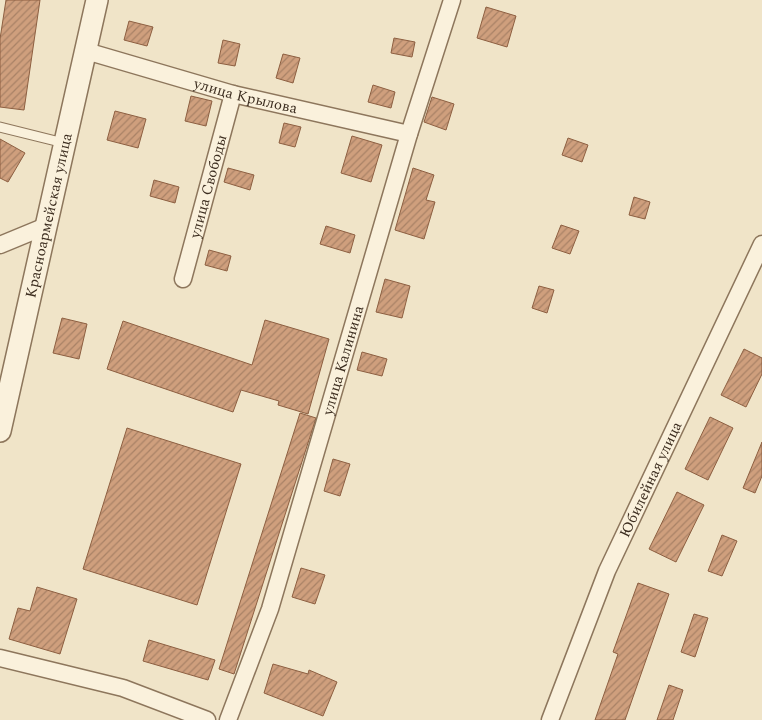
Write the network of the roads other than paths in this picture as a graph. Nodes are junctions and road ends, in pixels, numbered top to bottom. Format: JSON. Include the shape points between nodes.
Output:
{"nodes":[{"id":1,"x":97,"y":0,"type":"edge"},
{"id":2,"x":452,"y":0,"type":"edge"},
{"id":3,"x":86,"y":51,"type":"junction"},
{"id":4,"x":233,"y":94,"type":"junction"},
{"id":5,"x":0,"y":127,"type":"edge"},
{"id":6,"x":409,"y":134,"type":"junction"},
{"id":7,"x":64,"y":143,"type":"junction"},
{"id":8,"x":46,"y":226,"type":"junction"},
{"id":9,"x":762,"y":244,"type":"edge"},
{"id":10,"x":0,"y":245,"type":"edge"},
{"id":11,"x":183,"y":279,"type":"dead end"},
{"id":12,"x":0,"y":430,"type":"edge"},
{"id":13,"x":0,"y":658,"type":"edge"},
{"id":14,"x":207,"y":720,"type":"edge"},
{"id":15,"x":228,"y":720,"type":"edge"},
{"id":16,"x":550,"y":720,"type":"edge"}],
"edges":[{"from":1,"to":3,"type":"street","name":"Красноармейская улица"},
{"from":2,"to":6,"type":"street","name":"улица Калинина"},
{"from":3,"to":4,"type":"street","name":"улица Крылова"},
{"from":3,"to":7,"type":"street","name":"Красноармейская улица"},
{"from":4,"to":6,"type":"street","name":"улица Крылова"},
{"from":4,"to":11,"type":"street","name":"улица Свободы"},
{"from":5,"to":7,"type":"lane"},
{"from":6,"to":15,"type":"street","name":"улица Калинина","via":[[270,609]]},
{"from":7,"to":8,"type":"street","name":"Красноармейская улица"},
{"from":8,"to":10,"type":"street"},
{"from":8,"to":12,"type":"street","name":"Красноармейская улица"},
{"from":9,"to":16,"type":"street","name":"Юбилейная улица","via":[[607,571]]},
{"from":13,"to":14,"type":"street","via":[[124,688]]}]}
